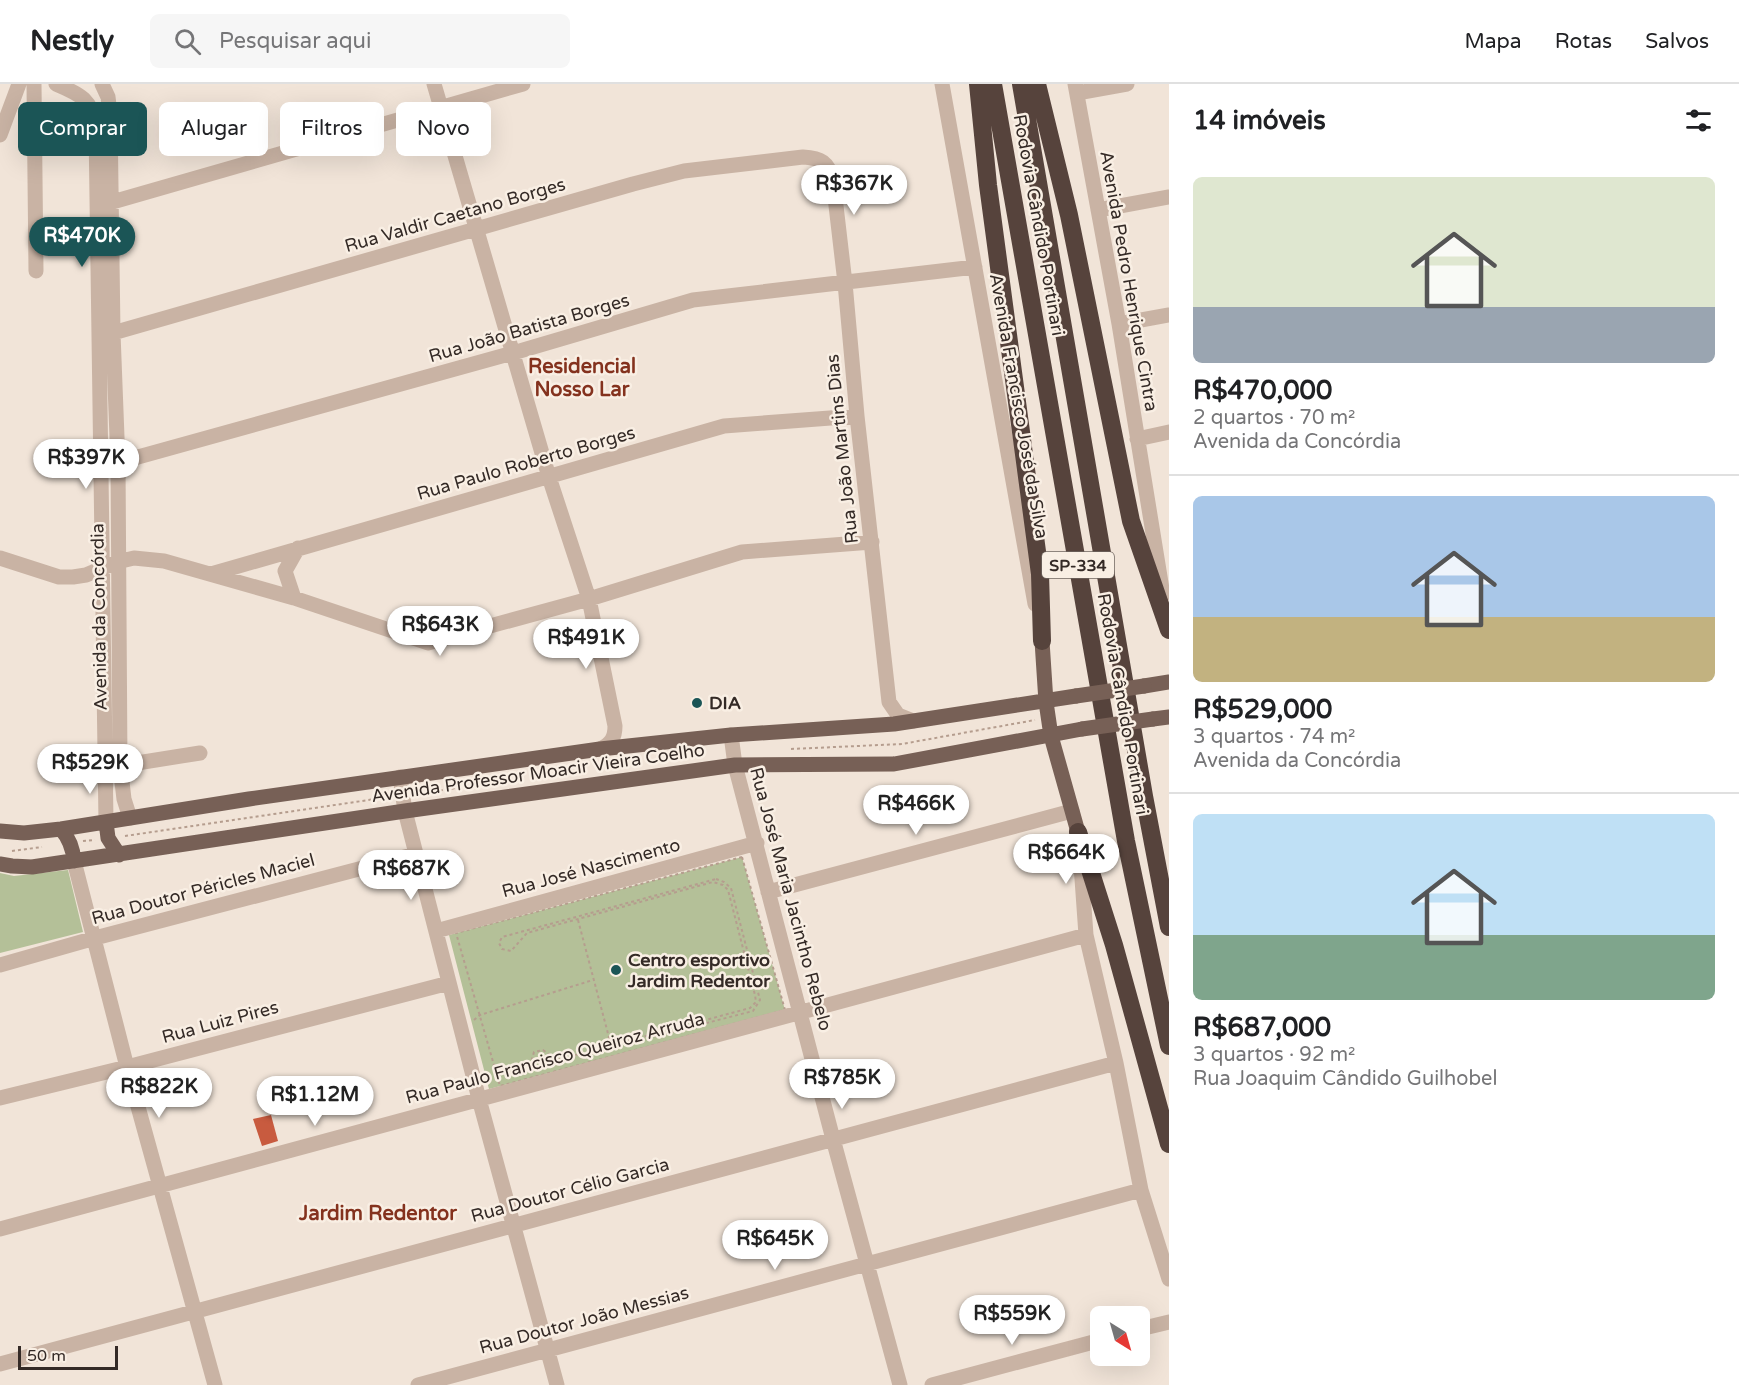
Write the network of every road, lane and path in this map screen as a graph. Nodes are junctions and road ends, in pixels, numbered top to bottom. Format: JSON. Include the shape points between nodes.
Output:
{"nodes":[{"id":1,"x":19,"y":84,"type":"edge"},
{"id":2,"x":34,"y":84,"type":"edge"},
{"id":3,"x":56,"y":84,"type":"edge"},
{"id":4,"x":434,"y":84,"type":"edge"},
{"id":5,"x":523,"y":84,"type":"edge"},
{"id":6,"x":942,"y":84,"type":"edge"},
{"id":7,"x":978,"y":84,"type":"edge"},
{"id":8,"x":993,"y":84,"type":"edge"},
{"id":9,"x":1021,"y":84,"type":"edge"},
{"id":10,"x":1037,"y":84,"type":"edge"},
{"id":11,"x":1127,"y":84,"type":"edge"},
{"id":12,"x":106,"y":86,"type":"edge"},
{"id":13,"x":1076,"y":88,"type":"edge"},
{"id":14,"x":439,"y":102,"type":"edge"},
{"id":15,"x":462,"y":102,"type":"edge"},
{"id":16,"x":396,"y":121,"type":"edge"},
{"id":17,"x":0,"y":135,"type":"edge"},
{"id":18,"x":455,"y":156,"type":"edge"},
{"id":19,"x":825,"y":163,"type":"joint"},
{"id":20,"x":1169,"y":197,"type":"edge"},
{"id":21,"x":104,"y":204,"type":"junction"},
{"id":22,"x":1098,"y":210,"type":"junction"},
{"id":23,"x":477,"y":229,"type":"junction"},
{"id":24,"x":975,"y":267,"type":"junction"},
{"id":25,"x":36,"y":271,"type":"dead end"},
{"id":26,"x":845,"y":283,"type":"junction"},
{"id":27,"x":1169,"y":315,"type":"edge"},
{"id":28,"x":1119,"y":324,"type":"junction"},
{"id":29,"x":106,"y":335,"type":"junction"},
{"id":30,"x":513,"y":353,"type":"junction"},
{"id":31,"x":108,"y":385,"type":"junction"},
{"id":32,"x":857,"y":416,"type":"junction"},
{"id":33,"x":1169,"y":432,"type":"edge"},
{"id":34,"x":1137,"y":439,"type":"junction"},
{"id":35,"x":118,"y":463,"type":"junction"},
{"id":36,"x":102,"y":467,"type":"junction"},
{"id":37,"x":549,"y":477,"type":"junction"},
{"id":38,"x":872,"y":542,"type":"junction"},
{"id":39,"x":298,"y":548,"type":"junction"},
{"id":40,"x":1154,"y":549,"type":"edge"},
{"id":41,"x":0,"y":558,"type":"edge"},
{"id":42,"x":117,"y":562,"type":"junction"},
{"id":43,"x":103,"y":569,"type":"junction"},
{"id":44,"x":211,"y":574,"type":"junction"},
{"id":45,"x":294,"y":598,"type":"junction"},
{"id":46,"x":589,"y":599,"type":"junction"},
{"id":47,"x":1169,"y":628,"type":"edge"},
{"id":48,"x":1042,"y":641,"type":"junction"},
{"id":49,"x":1169,"y":682,"type":"edge"},
{"id":50,"x":1046,"y":702,"type":"junction"},
{"id":51,"x":1169,"y":717,"type":"edge"},
{"id":52,"x":913,"y":721,"type":"junction"},
{"id":53,"x":731,"y":735,"type":"junction"},
{"id":54,"x":1051,"y":736,"type":"junction"},
{"id":55,"x":600,"y":749,"type":"junction"},
{"id":56,"x":200,"y":753,"type":"dead end"},
{"id":57,"x":735,"y":765,"type":"junction"},
{"id":58,"x":113,"y":766,"type":"junction"},
{"id":59,"x":400,"y":777,"type":"junction"},
{"id":60,"x":1072,"y":811,"type":"junction"},
{"id":61,"x":405,"y":812,"type":"junction"},
{"id":62,"x":130,"y":818,"type":"junction"},
{"id":63,"x":106,"y":822,"type":"junction"},
{"id":64,"x":61,"y":829,"type":"junction"},
{"id":65,"x":0,"y":831,"type":"edge"},
{"id":66,"x":1078,"y":832,"type":"junction"},
{"id":67,"x":757,"y":843,"type":"junction"},
{"id":68,"x":416,"y":854,"type":"junction"},
{"id":69,"x":119,"y":855,"type":"junction"},
{"id":70,"x":74,"y":861,"type":"junction"},
{"id":71,"x":0,"y":864,"type":"edge"},
{"id":72,"x":768,"y":892,"type":"junction"},
{"id":73,"x":578,"y":920,"type":"junction"},
{"id":74,"x":1169,"y":927,"type":"edge"},
{"id":75,"x":435,"y":931,"type":"junction"},
{"id":76,"x":1086,"y":935,"type":"junction"},
{"id":77,"x":94,"y":938,"type":"junction"},
{"id":78,"x":0,"y":965,"type":"edge"},
{"id":79,"x":593,"y":980,"type":"junction"},
{"id":80,"x":449,"y":983,"type":"junction"},
{"id":81,"x":800,"y":1012,"type":"junction"},
{"id":82,"x":480,"y":1015,"type":"junction"},
{"id":83,"x":461,"y":1031,"type":"junction"},
{"id":84,"x":610,"y":1045,"type":"junction"},
{"id":85,"x":1169,"y":1046,"type":"edge"},
{"id":86,"x":1116,"y":1063,"type":"junction"},
{"id":87,"x":127,"y":1067,"type":"junction"},
{"id":88,"x":0,"y":1098,"type":"edge"},
{"id":89,"x":479,"y":1099,"type":"junction"},
{"id":90,"x":833,"y":1139,"type":"junction"},
{"id":91,"x":1169,"y":1144,"type":"edge"},
{"id":92,"x":160,"y":1186,"type":"junction"},
{"id":93,"x":1141,"y":1190,"type":"junction"},
{"id":94,"x":514,"y":1225,"type":"junction"},
{"id":95,"x":0,"y":1229,"type":"edge"},
{"id":96,"x":867,"y":1264,"type":"junction"},
{"id":97,"x":1169,"y":1279,"type":"edge"},
{"id":98,"x":194,"y":1311,"type":"junction"},
{"id":99,"x":1169,"y":1322,"type":"edge"},
{"id":100,"x":1150,"y":1327,"type":"edge"},
{"id":101,"x":1090,"y":1343,"type":"edge"},
{"id":102,"x":548,"y":1350,"type":"junction"},
{"id":103,"x":0,"y":1364,"type":"edge"},
{"id":104,"x":215,"y":1385,"type":"edge"},
{"id":105,"x":418,"y":1385,"type":"edge"},
{"id":106,"x":558,"y":1385,"type":"edge"},
{"id":107,"x":900,"y":1385,"type":"edge"},
{"id":108,"x":932,"y":1385,"type":"edge"}],
"edges":[{"from":1,"to":17,"type":"street"},
{"from":2,"to":25,"type":"street"},
{"from":3,"to":21,"type":"street","name":"Avenida da Concórdia","via":[[83,98],[95,115]]},
{"from":4,"to":14,"type":"street"},
{"from":5,"to":15,"type":"street"},
{"from":6,"to":24,"type":"street","name":"Avenida Francisco José da Silva"},
{"from":7,"to":48,"type":"highway","via":[[1040,574]]},
{"from":8,"to":85,"type":"highway","name":"Rodovia Cândido Portinari","number":"SP-334","via":[[1126,841]]},
{"from":9,"to":74,"type":"highway","name":"Rodovia Cândido Portinari","number":"SP-334"},
{"from":10,"to":40,"type":"highway","via":[[1069,215],[1131,521]]},
{"from":11,"to":13,"type":"street"},
{"from":12,"to":21,"type":"street","name":"Avenida da Concórdia","via":[[110,114]]},
{"from":13,"to":22,"type":"street","name":"Avenida Pedro Henrique Cintra"},
{"from":16,"to":21,"type":"street"},
{"from":18,"to":23,"type":"street"},
{"from":19,"to":23,"type":"street","name":"Rua Valdir Caetano Borges","via":[[803,157],[684,171]]},
{"from":19,"to":26,"type":"street","name":"Rua João Martins Dias","via":[[833,180]]},
{"from":20,"to":22,"type":"street"},
{"from":21,"to":29,"type":"street","name":"Avenida da Concórdia"},
{"from":22,"to":28,"type":"street","name":"Avenida Pedro Henrique Cintra"},
{"from":23,"to":29,"type":"street","name":"Rua Valdir Caetano Borges"},
{"from":23,"to":30,"type":"street"},
{"from":24,"to":26,"type":"street","name":"Rua João Batista Borges"},
{"from":24,"to":48,"type":"street","name":"Avenida Francisco José da Silva"},
{"from":26,"to":30,"type":"street","name":"Rua João Batista Borges","via":[[693,300]]},
{"from":26,"to":32,"type":"street","name":"Rua João Martins Dias"},
{"from":27,"to":28,"type":"street"},
{"from":28,"to":34,"type":"street","name":"Avenida Pedro Henrique Cintra"},
{"from":29,"to":31,"type":"street","name":"Avenida da Concórdia"},
{"from":30,"to":35,"type":"street","name":"Rua João Batista Borges"},
{"from":30,"to":37,"type":"street"},
{"from":31,"to":35,"type":"street","name":"Avenida da Concórdia"},
{"from":31,"to":36,"type":"street","name":"Avenida da Concórdia"},
{"from":32,"to":37,"type":"street","name":"Rua Paulo Roberto Borges","via":[[724,426]]},
{"from":32,"to":38,"type":"street","name":"Rua João Martins Dias"},
{"from":33,"to":34,"type":"street"},
{"from":34,"to":40,"type":"street","name":"Avenida Pedro Henrique Cintra"},
{"from":35,"to":36,"type":"street","name":"Rua João Batista Borges"},
{"from":35,"to":42,"type":"street","name":"Avenida da Concórdia"},
{"from":36,"to":43,"type":"street","name":"Avenida da Concórdia"},
{"from":37,"to":39,"type":"street","name":"Rua Paulo Roberto Borges"},
{"from":37,"to":46,"type":"street"},
{"from":38,"to":46,"type":"street","via":[[742,552]]},
{"from":38,"to":52,"type":"street","name":"Rua João Martins Dias","via":[[889,702],[898,715]]},
{"from":39,"to":44,"type":"street","name":"Rua Paulo Roberto Borges"},
{"from":39,"to":45,"type":"street","via":[[285,572]]},
{"from":40,"to":47,"type":"highway"},
{"from":41,"to":43,"type":"street","via":[[59,577]]},
{"from":42,"to":43,"type":"street"},
{"from":42,"to":44,"type":"street","via":[[134,558],[164,561]]},
{"from":42,"to":58,"type":"street","name":"Avenida da Concórdia"},
{"from":43,"to":58,"type":"street","name":"Avenida da Concórdia"},
{"from":44,"to":45,"type":"street"},
{"from":45,"to":46,"type":"street","via":[[428,643]]},
{"from":46,"to":55,"type":"street","via":[[615,726],[612,741]]},
{"from":48,"to":50,"type":"main road","name":"Avenida Francisco José da Silva"},
{"from":49,"to":50,"type":"main road","name":"Avenida Professor Moacir Vieira Coelho","bridge":true},
{"from":50,"to":52,"type":"main road","name":"Avenida Professor Moacir Vieira Coelho"},
{"from":50,"to":54,"type":"main road","name":"Avenida Francisco José da Silva"},
{"from":51,"to":54,"type":"main road","name":"Avenida Professor Moacir Vieira Coelho","bridge":true},
{"from":52,"to":53,"type":"main road","name":"Avenida Professor Moacir Vieira Coelho"},
{"from":53,"to":55,"type":"main road","name":"Avenida Professor Moacir Vieira Coelho"},
{"from":53,"to":57,"type":"street","name":"Rua José Maria Jacintho Rebelo"},
{"from":54,"to":57,"type":"main road","name":"Avenida Professor Moacir Vieira Coelho","via":[[894,764]]},
{"from":54,"to":60,"type":"main road","name":"Avenida Francisco José da Silva"},
{"from":55,"to":59,"type":"main road","name":"Avenida Professor Moacir Vieira Coelho"},
{"from":56,"to":58,"type":"street"},
{"from":57,"to":61,"type":"main road","name":"Avenida Professor Moacir Vieira Coelho"},
{"from":57,"to":67,"type":"street","name":"Rua José Maria Jacintho Rebelo"},
{"from":58,"to":62,"type":"street","name":"Avenida da Concórdia"},
{"from":58,"to":63,"type":"street","name":"Avenida da Concórdia"},
{"from":59,"to":61,"type":"street"},
{"from":59,"to":62,"type":"main road","name":"Avenida Professor Moacir Vieira Coelho"},
{"from":60,"to":66,"type":"main road","name":"Avenida Francisco José da Silva"},
{"from":60,"to":72,"type":"street"},
{"from":61,"to":68,"type":"street"},
{"from":61,"to":69,"type":"main road","name":"Avenida Professor Moacir Vieira Coelho"},
{"from":62,"to":63,"type":"main road","name":"Avenida Professor Moacir Vieira Coelho"},
{"from":63,"to":64,"type":"main road","name":"Avenida Professor Moacir Vieira Coelho"},
{"from":63,"to":69,"type":"main road","via":[[108,838]]},
{"from":64,"to":65,"type":"main road","name":"Avenida Professor Moacir Vieira Coelho"},
{"from":64,"to":70,"type":"main road"},
{"from":66,"to":76,"type":"street"},
{"from":66,"to":91,"type":"highway"},
{"from":67,"to":72,"type":"street","name":"Rua José Maria Jacintho Rebelo"},
{"from":67,"to":75,"type":"street","name":"Rua José Nascimento"},
{"from":68,"to":75,"type":"street"},
{"from":68,"to":77,"type":"street","name":"Rua Doutor Péricles Maciel"},
{"from":69,"to":70,"type":"main road","name":"Avenida Professor Moacir Vieira Coelho"},
{"from":70,"to":71,"type":"main road","name":"Avenida Professor Moacir Vieira Coelho","via":[[32,867]]},
{"from":70,"to":77,"type":"street"},
{"from":72,"to":81,"type":"street","name":"Rua José Maria Jacintho Rebelo"},
{"from":73,"to":79,"type":"path"},
{"from":73,"to":84,"type":"path","via":[[713,882],[728,890],[756,1002],[750,1008]]},
{"from":73,"to":84,"type":"path","via":[[527,933],[511,951],[502,949],[499,943],[509,934],[716,879],[724,882],[731,888],[760,1000],[753,1011],[543,1066],[536,1067],[532,1059],[534,1052],[543,1050],[557,1060]]},
{"from":75,"to":80,"type":"street"},
{"from":76,"to":81,"type":"street","name":"Rua Paulo Francisco Queiroz Arruda"},
{"from":76,"to":86,"type":"street"},
{"from":77,"to":78,"type":"street","name":"Rua Doutor Péricles Maciel"},
{"from":77,"to":87,"type":"street"},
{"from":79,"to":82,"type":"path"},
{"from":79,"to":84,"type":"path"},
{"from":80,"to":83,"type":"street"},
{"from":80,"to":87,"type":"street","name":"Rua Luiz Pires"},
{"from":81,"to":89,"type":"street","name":"Rua Paulo Francisco Queiroz Arruda"},
{"from":81,"to":90,"type":"street","name":"Rua José Maria Jacintho Rebelo"},
{"from":82,"to":82,"type":"path","via":[[500,1086],[785,1010],[742,857],[456,933]]},
{"from":82,"to":83,"type":"path"},
{"from":83,"to":89,"type":"street"},
{"from":86,"to":90,"type":"street","name":"Rua Doutor Célio Garcia"},
{"from":86,"to":93,"type":"street"},
{"from":87,"to":88,"type":"street","name":"Rua Luiz Pires"},
{"from":87,"to":92,"type":"street"},
{"from":89,"to":92,"type":"street","name":"Rua Paulo Francisco Queiroz Arruda"},
{"from":89,"to":94,"type":"street"},
{"from":90,"to":94,"type":"street","name":"Rua Doutor Célio Garcia"},
{"from":90,"to":96,"type":"street","name":"Rua José Maria Jacintho Rebelo"},
{"from":92,"to":95,"type":"street","name":"Rua Paulo Francisco Queiroz Arruda"},
{"from":92,"to":98,"type":"street"},
{"from":93,"to":96,"type":"street","name":"Rua Doutor João Messias"},
{"from":93,"to":97,"type":"street"},
{"from":94,"to":98,"type":"street","name":"Rua Doutor Célio Garcia"},
{"from":94,"to":102,"type":"street"},
{"from":96,"to":102,"type":"street","name":"Rua Doutor João Messias"},
{"from":96,"to":107,"type":"street","name":"Rua José Maria Jacintho Rebelo"},
{"from":98,"to":103,"type":"street","name":"Rua Doutor Célio Garcia"},
{"from":98,"to":104,"type":"street"},
{"from":99,"to":100,"type":"street"},
{"from":101,"to":108,"type":"street"},
{"from":102,"to":105,"type":"street","name":"Rua Doutor João Messias"},
{"from":102,"to":106,"type":"street"}]}
